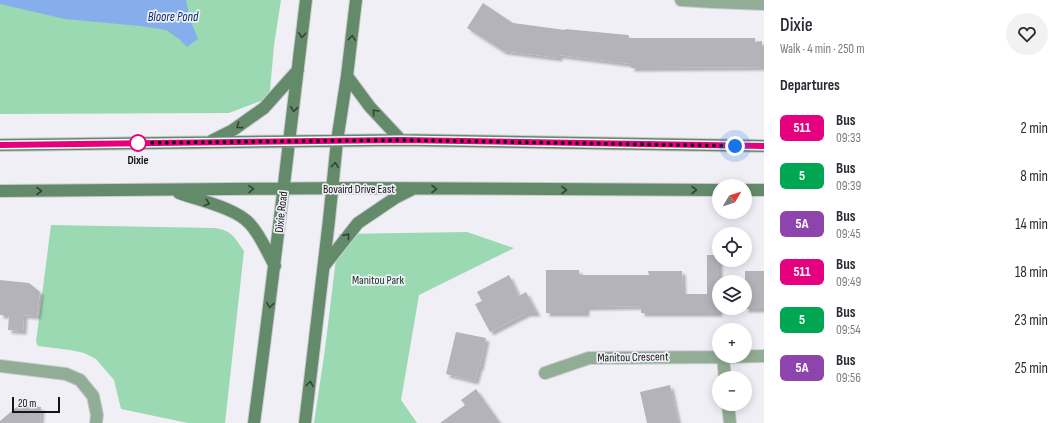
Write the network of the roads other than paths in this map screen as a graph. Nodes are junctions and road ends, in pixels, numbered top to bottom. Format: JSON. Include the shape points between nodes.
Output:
{"nodes":[{"id":1,"x":306,"y":0,"type":"edge"},
{"id":2,"x":356,"y":0,"type":"edge"},
{"id":3,"x":680,"y":0,"type":"edge"},
{"id":4,"x":713,"y":1,"type":"edge"},
{"id":5,"x":764,"y":4,"type":"edge"},
{"id":6,"x":298,"y":70,"type":"junction"},
{"id":7,"x":348,"y":76,"type":"junction"},
{"id":8,"x":401,"y":140,"type":"junction"},
{"id":9,"x":337,"y":141,"type":"junction"},
{"id":10,"x":289,"y":142,"type":"junction"},
{"id":11,"x":208,"y":143,"type":"junction"},
{"id":12,"x":0,"y":145,"type":"edge"},
{"id":13,"x":764,"y":146,"type":"edge"},
{"id":14,"x":332,"y":188,"type":"junction"},
{"id":15,"x":414,"y":189,"type":"junction"},
{"id":16,"x":170,"y":190,"type":"junction"},
{"id":17,"x":283,"y":190,"type":"junction"},
{"id":18,"x":712,"y":190,"type":"edge"},
{"id":19,"x":752,"y":190,"type":"edge"},
{"id":20,"x":764,"y":190,"type":"edge"},
{"id":21,"x":0,"y":191,"type":"edge"},
{"id":22,"x":275,"y":267,"type":"junction"},
{"id":23,"x":324,"y":267,"type":"junction"},
{"id":24,"x":752,"y":356,"type":"edge"},
{"id":25,"x":764,"y":356,"type":"edge"},
{"id":26,"x":712,"y":357,"type":"edge"},
{"id":27,"x":0,"y":366,"type":"edge"},
{"id":28,"x":545,"y":373,"type":"dead end"},
{"id":29,"x":729,"y":411,"type":"edge"},
{"id":30,"x":96,"y":423,"type":"edge"},
{"id":31,"x":254,"y":423,"type":"edge"},
{"id":32,"x":305,"y":423,"type":"edge"},
{"id":33,"x":730,"y":423,"type":"edge"}],
"edges":[{"from":1,"to":6,"type":"main road","name":"Dixie Road","one_way":true},
{"from":7,"to":2,"type":"main road","one_way":true},
{"from":3,"to":4,"type":"street"},
{"from":4,"to":5,"type":"street"},
{"from":6,"to":10,"type":"main road","name":"Dixie Road","one_way":true},
{"from":6,"to":11,"type":"main road","one_way":true,"via":[[264,108],[233,130]]},
{"from":8,"to":7,"type":"main road","one_way":true,"via":[[370,107]]},
{"from":7,"to":9,"type":"main road"},
{"from":8,"to":9,"type":"main road"},
{"from":8,"to":13,"type":"main road"},
{"from":9,"to":10,"type":"main road"},
{"from":14,"to":9,"type":"main road","one_way":true},
{"from":10,"to":11,"type":"main road"},
{"from":10,"to":17,"type":"main road","name":"Dixie Road"},
{"from":11,"to":12,"type":"main road"},
{"from":14,"to":15,"type":"main road","name":"Bovaird Drive East"},
{"from":14,"to":17,"type":"main road","name":"Bovaird Drive East"},
{"from":14,"to":23,"type":"main road"},
{"from":15,"to":18,"type":"main road","name":"Bovaird Drive East","one_way":true},
{"from":23,"to":15,"type":"main road","one_way":true,"via":[[358,223],[395,198]]},
{"from":16,"to":17,"type":"main road","name":"Bovaird Drive East","one_way":true},
{"from":21,"to":16,"type":"main road","name":"Bovaird Drive East","one_way":true},
{"from":16,"to":22,"type":"main road","one_way":true,"via":[[229,210],[248,222]]},
{"from":17,"to":22,"type":"main road","name":"Dixie Road"},
{"from":19,"to":20,"type":"main road"},
{"from":22,"to":31,"type":"main road","name":"Dixie Road","one_way":true},
{"from":32,"to":23,"type":"main road","one_way":true},
{"from":24,"to":25,"type":"street","name":"Manitou Crescent"},
{"from":26,"to":28,"type":"street","name":"Manitou Crescent","via":[[588,358]]},
{"from":27,"to":30,"type":"street","via":[[66,374],[80,380],[93,396]]},
{"from":29,"to":33,"type":"street"}]}
